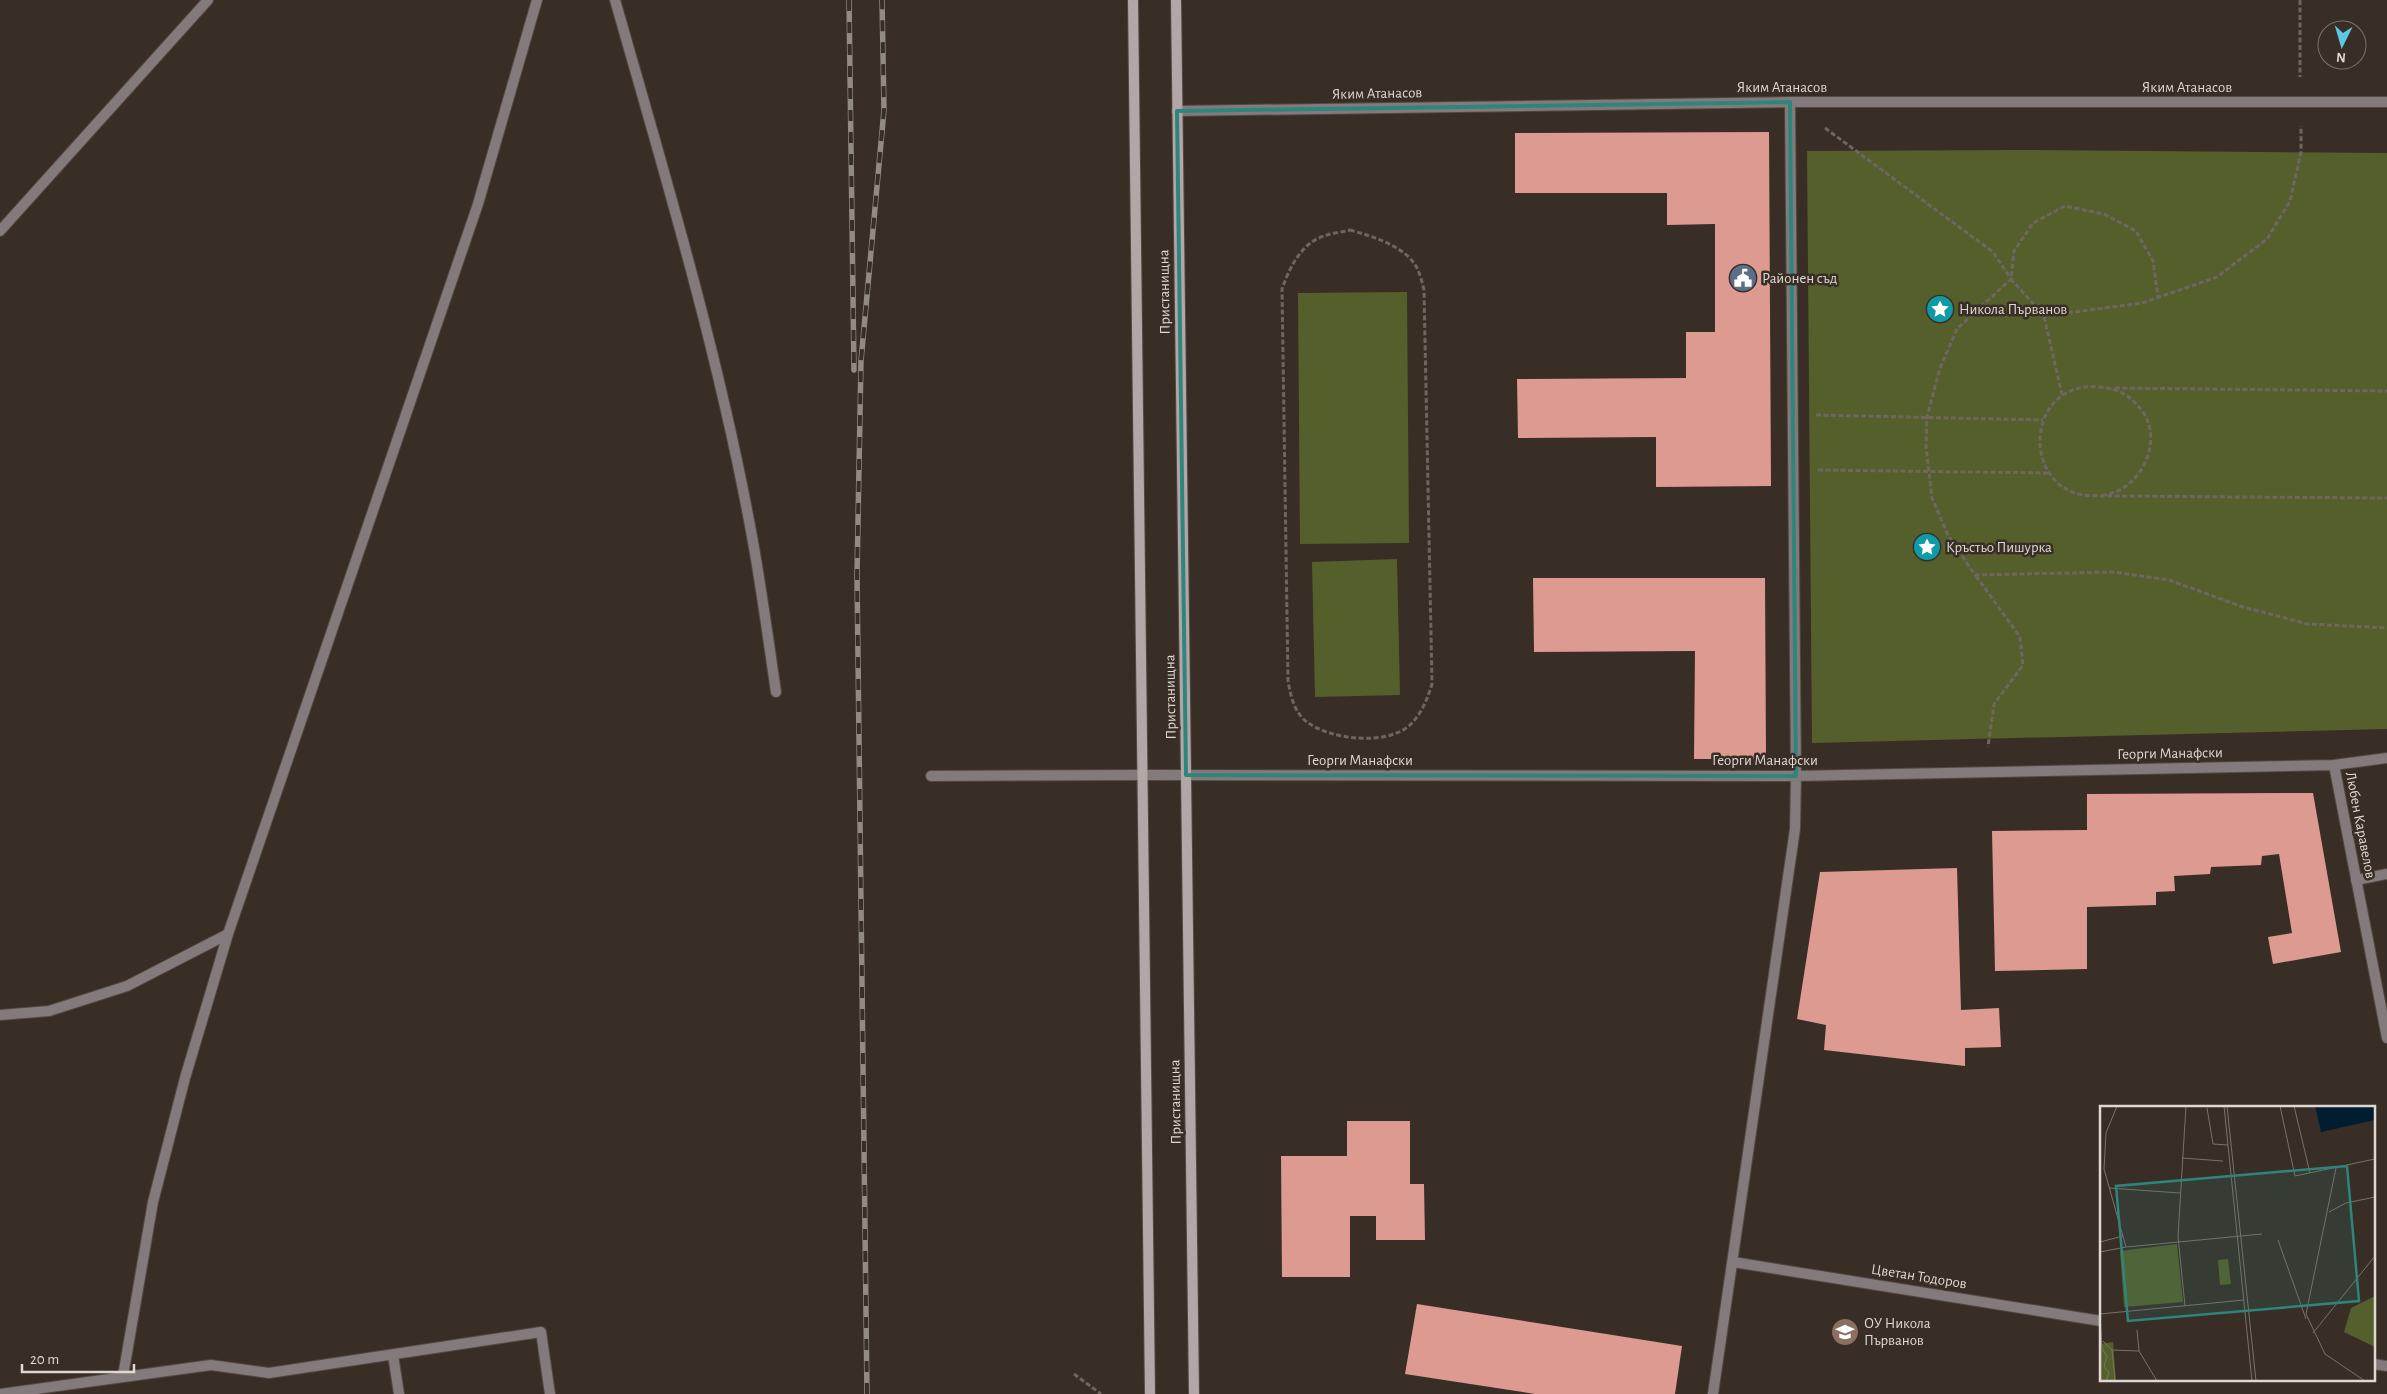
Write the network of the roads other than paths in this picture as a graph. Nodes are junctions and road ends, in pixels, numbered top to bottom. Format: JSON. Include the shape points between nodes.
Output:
{"nodes":[{"id":1,"x":208,"y":0,"type":"edge"},
{"id":2,"x":537,"y":0,"type":"edge"},
{"id":3,"x":614,"y":0,"type":"edge"},
{"id":4,"x":1133,"y":0,"type":"edge"},
{"id":5,"x":1176,"y":0,"type":"edge"},
{"id":6,"x":1790,"y":102,"type":"junction"},
{"id":7,"x":2387,"y":102,"type":"edge"},
{"id":8,"x":1177,"y":111,"type":"junction"},
{"id":9,"x":0,"y":231,"type":"edge"},
{"id":10,"x":776,"y":692,"type":"dead end"},
{"id":11,"x":2387,"y":758,"type":"edge"},
{"id":12,"x":2334,"y":765,"type":"junction"},
{"id":13,"x":1143,"y":775,"type":"junction"},
{"id":14,"x":1186,"y":775,"type":"junction"},
{"id":15,"x":931,"y":776,"type":"dead end"},
{"id":16,"x":1796,"y":776,"type":"junction"},
{"id":17,"x":2387,"y":874,"type":"edge"},
{"id":18,"x":2356,"y":880,"type":"junction"},
{"id":19,"x":228,"y":934,"type":"junction"},
{"id":20,"x":0,"y":1015,"type":"edge"},
{"id":21,"x":2387,"y":1038,"type":"edge"},
{"id":22,"x":1733,"y":1262,"type":"junction"},
{"id":23,"x":2100,"y":1321,"type":"edge"},
{"id":24,"x":393,"y":1355,"type":"junction"},
{"id":25,"x":2374,"y":1364,"type":"edge"},
{"id":26,"x":2387,"y":1366,"type":"edge"},
{"id":27,"x":123,"y":1376,"type":"junction"},
{"id":28,"x":0,"y":1394,"type":"edge"},
{"id":29,"x":399,"y":1394,"type":"edge"},
{"id":30,"x":550,"y":1394,"type":"edge"},
{"id":31,"x":1150,"y":1394,"type":"edge"},
{"id":32,"x":1194,"y":1394,"type":"edge"},
{"id":33,"x":1713,"y":1394,"type":"edge"}],
"edges":[{"from":1,"to":9,"type":"street"},
{"from":2,"to":19,"type":"street","via":[[478,204]]},
{"from":3,"to":10,"type":"street","via":[[715,367],[751,531]]},
{"from":4,"to":13,"type":"main road","name":"Пристанищна"},
{"from":5,"to":8,"type":"main road","name":"Пристанищна"},
{"from":6,"to":7,"type":"street","name":"Яким Атанасов"},
{"from":6,"to":8,"type":"street","name":"Яким Атанасов"},
{"from":6,"to":16,"type":"street"},
{"from":8,"to":14,"type":"main road","name":"Пристанищна"},
{"from":11,"to":12,"type":"street","name":"Георги Манафски"},
{"from":12,"to":16,"type":"street","name":"Георги Манафски"},
{"from":12,"to":18,"type":"street","name":"Любен Каравелов"},
{"from":13,"to":14,"type":"street","name":"Георги Манафски"},
{"from":13,"to":15,"type":"street","name":"Георги Манафски"},
{"from":13,"to":31,"type":"main road","name":"Пристанищна"},
{"from":14,"to":16,"type":"street","name":"Георги Манафски"},
{"from":14,"to":32,"type":"main road","name":"Пристанищна"},
{"from":16,"to":22,"type":"street","via":[[1795,829]]},
{"from":17,"to":18,"type":"street"},
{"from":18,"to":21,"type":"street","name":"Любен Каравелов"},
{"from":19,"to":20,"type":"street","via":[[127,986],[48,1010]]},
{"from":19,"to":27,"type":"street","via":[[185,1078],[153,1202]]},
{"from":22,"to":23,"type":"street","name":"Цветан Тодоров"},
{"from":22,"to":33,"type":"street"},
{"from":24,"to":27,"type":"street","via":[[269,1373],[211,1365]]},
{"from":24,"to":29,"type":"street"},
{"from":24,"to":30,"type":"street","via":[[542,1332]]},
{"from":25,"to":26,"type":"street"},
{"from":27,"to":28,"type":"street"}]}
